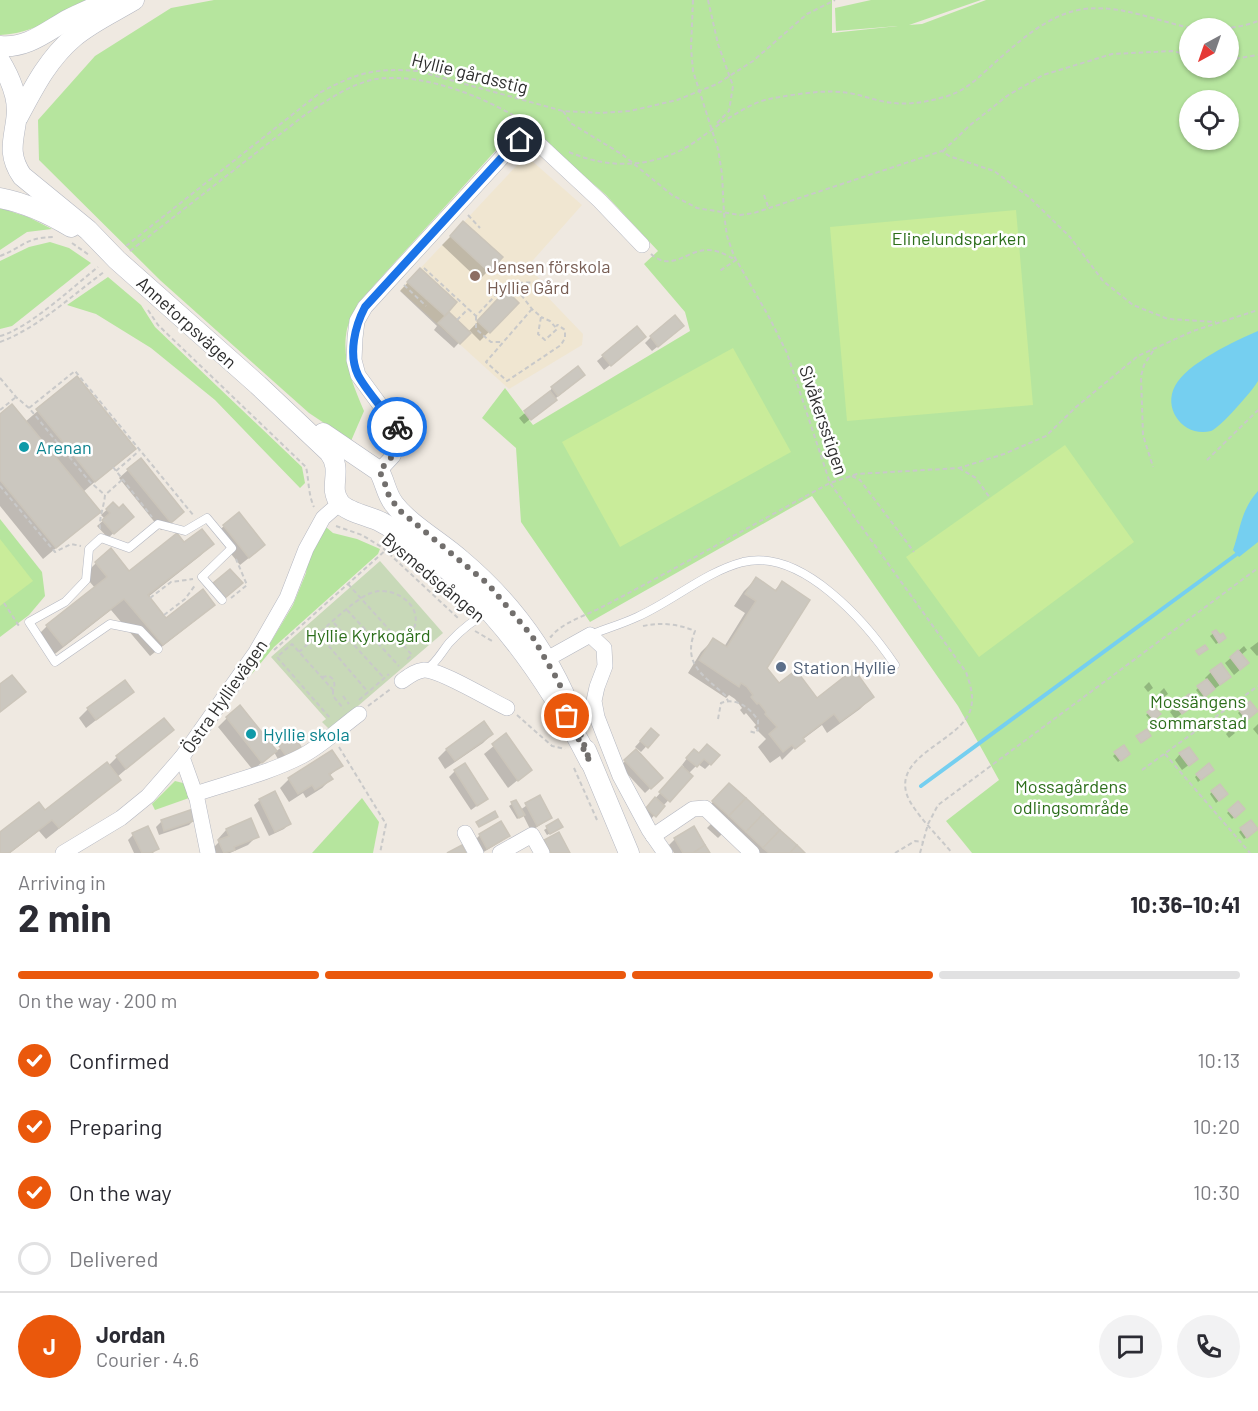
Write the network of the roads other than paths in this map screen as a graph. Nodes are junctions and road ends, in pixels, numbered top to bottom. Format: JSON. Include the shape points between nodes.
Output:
{"nodes":[{"id":1,"x":113,"y":0,"type":"edge"},
{"id":2,"x":134,"y":0,"type":"edge"},
{"id":3,"x":0,"y":46,"type":"edge"},
{"id":4,"x":0,"y":61,"type":"edge"},
{"id":5,"x":14,"y":128,"type":"junction"},
{"id":6,"x":0,"y":158,"type":"edge"},
{"id":7,"x":0,"y":198,"type":"edge"},
{"id":8,"x":642,"y":245,"type":"road end"},
{"id":9,"x":117,"y":261,"type":"junction"},
{"id":10,"x":258,"y":385,"type":"junction"},
{"id":11,"x":376,"y":473,"type":"junction"},
{"id":12,"x":335,"y":481,"type":"junction"},
{"id":13,"x":340,"y":503,"type":"junction"},
{"id":14,"x":362,"y":513,"type":"junction"},
{"id":15,"x":223,"y":602,"type":"road end"},
{"id":16,"x":490,"y":612,"type":"junction"},
{"id":17,"x":590,"y":635,"type":"junction"},
{"id":18,"x":158,"y":649,"type":"dead end"},
{"id":19,"x":541,"y":664,"type":"junction"},
{"id":20,"x":895,"y":665,"type":"dead end"},
{"id":21,"x":425,"y":670,"type":"junction"},
{"id":22,"x":397,"y":677,"type":"road end"},
{"id":23,"x":507,"y":708,"type":"road end"},
{"id":24,"x":352,"y":710,"type":"road end"},
{"id":25,"x":182,"y":757,"type":"junction"},
{"id":26,"x":195,"y":794,"type":"junction"},
{"id":27,"x":465,"y":833,"type":"dead end"},
{"id":28,"x":653,"y":836,"type":"junction"},
{"id":29,"x":63,"y":853,"type":"edge"},
{"id":30,"x":208,"y":853,"type":"edge"},
{"id":31,"x":476,"y":853,"type":"edge"},
{"id":32,"x":500,"y":853,"type":"edge"},
{"id":33,"x":542,"y":853,"type":"edge"},
{"id":34,"x":629,"y":853,"type":"edge"},
{"id":35,"x":665,"y":853,"type":"edge"},
{"id":36,"x":752,"y":853,"type":"edge"}],
"edges":[{"from":1,"to":3,"type":"main road","via":[[36,39]]},
{"from":2,"to":5,"type":"main road","via":[[94,23],[59,50],[41,74]]},
{"from":4,"to":5,"type":"main road","name":"Annetorpsvägen","via":[[16,98]]},
{"from":5,"to":6,"type":"main road","name":"Annetorpsvägen"},
{"from":5,"to":9,"type":"main road","name":"Annetorpsvägen","via":[[11,144],[15,166],[22,176]]},
{"from":7,"to":9,"type":"main road","name":"Annetorpsvägen","via":[[56,218]]},
{"from":8,"to":11,"type":"street","via":[[543,148],[526,139],[514,144],[365,307],[357,321],[354,360],[358,375],[397,428],[398,444],[393,456]]},
{"from":9,"to":10,"type":"main road","name":"Annetorpsvägen"},
{"from":10,"to":11,"type":"main road","name":"Annetorpsvägen"},
{"from":10,"to":12,"type":"main road","name":"Annetorpsvägen","via":[[335,459]]},
{"from":11,"to":12,"type":"main road","via":[[356,462],[339,473]]},
{"from":11,"to":14,"type":"main road","via":[[380,503]]},
{"from":11,"to":19,"type":"main road","name":"Annetorpsvägen","via":[[399,510],[496,592],[532,636]]},
{"from":12,"to":13,"type":"main road","name":"Annetorpsvägen"},
{"from":13,"to":14,"type":"main road","name":"Annetorpsvägen"},
{"from":13,"to":25,"type":"street","name":"Östra Hyllievägen","via":[[323,518],[287,598],[256,652]]},
{"from":14,"to":16,"type":"main road","name":"Annetorpsvägen","via":[[409,540],[463,583]]},
{"from":15,"to":18,"type":"lane","via":[[202,577],[232,548],[207,518],[185,531],[158,524],[129,548],[101,538],[89,549],[86,579],[65,602],[29,622],[55,662],[110,624],[141,630]]},
{"from":16,"to":19,"type":"main road","name":"Annetorpsvägen"},
{"from":16,"to":21,"type":"lane","via":[[466,626]]},
{"from":17,"to":19,"type":"street"},
{"from":17,"to":20,"type":"lane","via":[[636,618],[718,571],[744,562],[767,561],[817,582],[861,621]]},
{"from":17,"to":28,"type":"street","via":[[604,648],[606,659],[594,701],[597,717],[620,776]]},
{"from":19,"to":34,"type":"main road","name":"Annetorpsvägen","via":[[573,712],[581,762]]},
{"from":21,"to":22,"type":"street"},
{"from":21,"to":23,"type":"street","via":[[450,678]]},
{"from":24,"to":26,"type":"street","via":[[302,756]]},
{"from":25,"to":26,"type":"street"},
{"from":25,"to":29,"type":"street","name":"Östra Hyllievägen","via":[[148,796]]},
{"from":26,"to":30,"type":"street"},
{"from":27,"to":31,"type":"street"},
{"from":28,"to":35,"type":"street"},
{"from":28,"to":36,"type":"street","via":[[693,809],[705,808]]},
{"from":32,"to":33,"type":"street","via":[[532,835]]}]}
